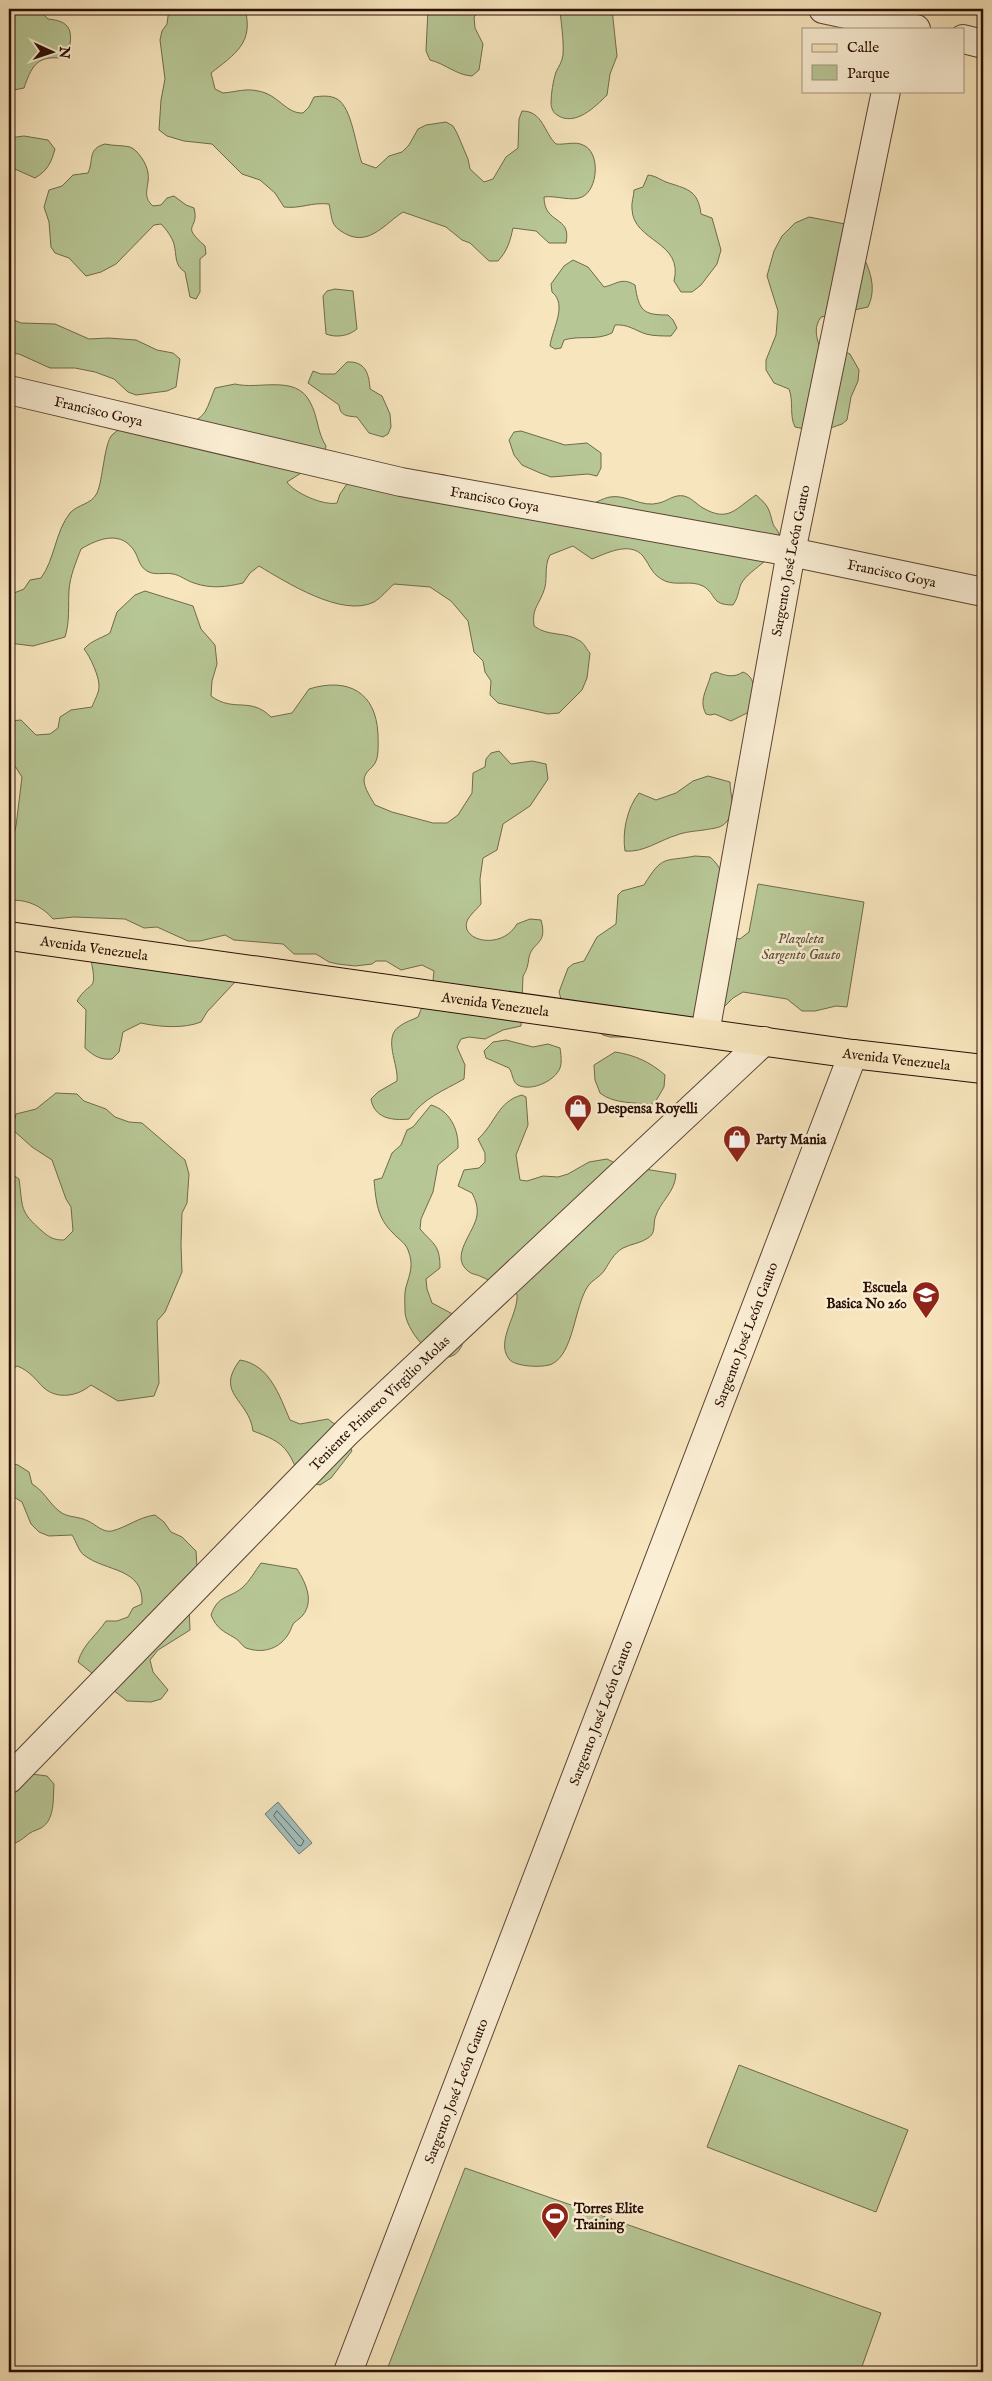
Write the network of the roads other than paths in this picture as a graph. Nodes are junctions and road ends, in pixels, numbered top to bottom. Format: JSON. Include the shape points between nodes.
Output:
{"nodes":[{"id":1,"x":823,"y":9,"type":"edge"},
{"id":2,"x":904,"y":23,"type":"edge"},
{"id":3,"x":964,"y":40,"type":"edge"},
{"id":4,"x":983,"y":44,"type":"edge"},
{"id":5,"x":886,"y":92,"type":"edge"},
{"id":6,"x":9,"y":390,"type":"edge"},
{"id":7,"x":791,"y":552,"type":"junction"},
{"id":8,"x":983,"y":592,"type":"edge"},
{"id":9,"x":9,"y":936,"type":"edge"},
{"id":10,"x":705,"y":1033,"type":"junction"},
{"id":11,"x":764,"y":1041,"type":"junction"},
{"id":12,"x":853,"y":1054,"type":"junction"},
{"id":13,"x":983,"y":1069,"type":"edge"},
{"id":14,"x":9,"y":1779,"type":"edge"},
{"id":15,"x":348,"y":2372,"type":"edge"}],
"edges":[{"from":1,"to":2,"type":"street"},
{"from":3,"to":4,"type":"street"},
{"from":5,"to":7,"type":"street","name":"Sargento José León Gauto"},
{"from":6,"to":7,"type":"street","name":"Francisco Goya","via":[[402,482]]},
{"from":7,"to":8,"type":"street","name":"Francisco Goya"},
{"from":7,"to":10,"type":"street","name":"Sargento José León Gauto"},
{"from":9,"to":10,"type":"main road","name":"Avenida Venezuela"},
{"from":10,"to":11,"type":"main road","name":"Avenida Venezuela"},
{"from":11,"to":12,"type":"main road","name":"Avenida Venezuela"},
{"from":11,"to":14,"type":"street","name":"Teniente Primero Virgilio Molas","via":[[347,1432]]},
{"from":12,"to":13,"type":"main road","name":"Avenida Venezuela"},
{"from":12,"to":15,"type":"street","name":"Sargento José León Gauto"}]}
